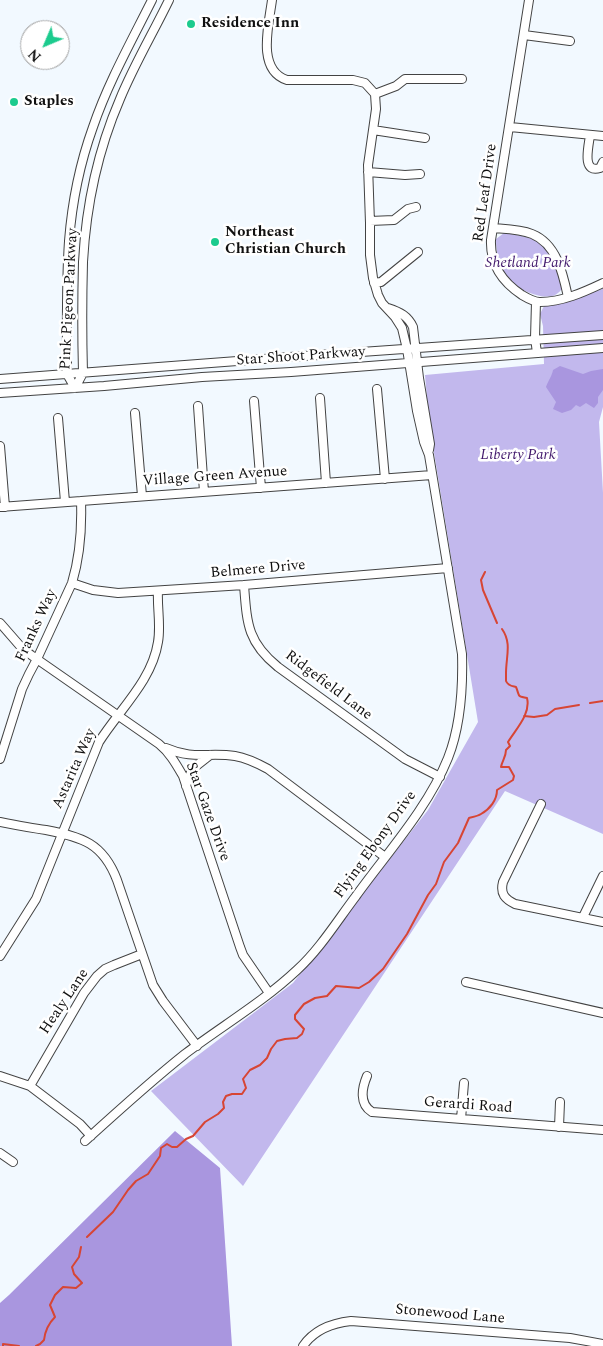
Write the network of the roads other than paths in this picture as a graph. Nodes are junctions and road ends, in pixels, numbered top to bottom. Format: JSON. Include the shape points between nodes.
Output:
{"nodes":[{"id":1,"x":152,"y":0,"type":"edge"},
{"id":2,"x":170,"y":0,"type":"edge"},
{"id":3,"x":272,"y":0,"type":"edge"},
{"id":4,"x":529,"y":0,"type":"edge"},
{"id":5,"x":524,"y":35,"type":"junction"},
{"id":6,"x":570,"y":41,"type":"dead end"},
{"id":7,"x":462,"y":79,"type":"dead end"},
{"id":8,"x":375,"y":94,"type":"junction"},
{"id":9,"x":510,"y":127,"type":"junction"},
{"id":10,"x":373,"y":130,"type":"junction"},
{"id":11,"x":590,"y":135,"type":"junction"},
{"id":12,"x":603,"y":136,"type":"edge"},
{"id":13,"x":425,"y":138,"type":"dead end"},
{"id":14,"x":603,"y":162,"type":"edge"},
{"id":15,"x":368,"y":172,"type":"junction"},
{"id":16,"x":420,"y":174,"type":"dead end"},
{"id":17,"x":416,"y":207,"type":"dead end"},
{"id":18,"x":370,"y":221,"type":"junction"},
{"id":19,"x":493,"y":228,"type":"junction"},
{"id":20,"x":418,"y":252,"type":"dead end"},
{"id":21,"x":374,"y":283,"type":"junction"},
{"id":22,"x":603,"y":283,"type":"edge"},
{"id":23,"x":568,"y":297,"type":"junction"},
{"id":24,"x":536,"y":302,"type":"junction"},
{"id":25,"x":388,"y":308,"type":"junction"},
{"id":26,"x":603,"y":334,"type":"edge"},
{"id":27,"x":535,"y":338,"type":"junction"},
{"id":28,"x":603,"y":348,"type":"edge"},
{"id":29,"x":407,"y":349,"type":"junction"},
{"id":30,"x":416,"y":349,"type":"junction"},
{"id":31,"x":537,"y":353,"type":"junction"},
{"id":32,"x":413,"y":363,"type":"junction"},
{"id":33,"x":83,"y":373,"type":"junction"},
{"id":34,"x":67,"y":374,"type":"junction"},
{"id":35,"x":0,"y":379,"type":"edge"},
{"id":36,"x":75,"y":388,"type":"junction"},
{"id":37,"x":377,"y":390,"type":"dead end"},
{"id":38,"x":0,"y":393,"type":"edge"},
{"id":39,"x":320,"y":398,"type":"dead end"},
{"id":40,"x":254,"y":401,"type":"dead end"},
{"id":41,"x":198,"y":406,"type":"dead end"},
{"id":42,"x":135,"y":412,"type":"dead end"},
{"id":43,"x":58,"y":418,"type":"dead end"},
{"id":44,"x":0,"y":446,"type":"edge"},
{"id":45,"x":432,"y":475,"type":"junction"},
{"id":46,"x":385,"y":479,"type":"junction"},
{"id":47,"x":326,"y":483,"type":"junction"},
{"id":48,"x":261,"y":488,"type":"junction"},
{"id":49,"x":204,"y":492,"type":"junction"},
{"id":50,"x":142,"y":496,"type":"junction"},
{"id":51,"x":81,"y":501,"type":"junction"},
{"id":52,"x":65,"y":502,"type":"junction"},
{"id":53,"x":2,"y":507,"type":"edge"},
{"id":54,"x":448,"y":568,"type":"junction"},
{"id":55,"x":72,"y":583,"type":"junction"},
{"id":56,"x":244,"y":586,"type":"junction"},
{"id":57,"x":158,"y":591,"type":"junction"},
{"id":58,"x":0,"y":623,"type":"edge"},
{"id":59,"x":38,"y":659,"type":"junction"},
{"id":60,"x":118,"y":716,"type":"junction"},
{"id":61,"x":162,"y":746,"type":"junction"},
{"id":62,"x":210,"y":755,"type":"junction"},
{"id":63,"x":0,"y":759,"type":"edge"},
{"id":64,"x":440,"y":777,"type":"junction"},
{"id":65,"x":186,"y":786,"type":"junction"},
{"id":66,"x":541,"y":804,"type":"dead end"},
{"id":67,"x":0,"y":822,"type":"edge"},
{"id":68,"x":63,"y":834,"type":"junction"},
{"id":69,"x":385,"y":857,"type":"junction"},
{"id":70,"x":603,"y":876,"type":"edge"},
{"id":71,"x":583,"y":918,"type":"junction"},
{"id":72,"x":603,"y":922,"type":"edge"},
{"id":73,"x":142,"y":954,"type":"junction"},
{"id":74,"x":0,"y":956,"type":"edge"},
{"id":75,"x":466,"y":982,"type":"dead end"},
{"id":76,"x":269,"y":993,"type":"junction"},
{"id":77,"x":603,"y":1014,"type":"edge"},
{"id":78,"x":197,"y":1046,"type":"junction"},
{"id":79,"x":0,"y":1076,"type":"edge"},
{"id":80,"x":367,"y":1076,"type":"dead end"},
{"id":81,"x":464,"y":1083,"type":"dead end"},
{"id":82,"x":30,"y":1086,"type":"junction"},
{"id":83,"x":560,"y":1102,"type":"dead end"},
{"id":84,"x":461,"y":1119,"type":"junction"},
{"id":85,"x":559,"y":1126,"type":"junction"},
{"id":86,"x":603,"y":1130,"type":"edge"},
{"id":87,"x":0,"y":1153,"type":"edge"},
{"id":88,"x":13,"y":1162,"type":"dead end"},
{"id":89,"x":542,"y":1336,"type":"junction"},
{"id":90,"x":603,"y":1344,"type":"edge"},
{"id":91,"x":303,"y":1346,"type":"edge"},
{"id":92,"x":541,"y":1346,"type":"edge"}],
"edges":[{"from":1,"to":34,"type":"street","name":"Pink Pigeon Parkway","via":[[101,104],[77,186],[68,264]]},
{"from":2,"to":33,"type":"street","name":"Pink Pigeon Parkway","via":[[120,99],[92,191],[84,262]]},
{"from":3,"to":8,"type":"street","via":[[267,54],[280,78],[359,81],[366,83]]},
{"from":4,"to":5,"type":"street","name":"Red Leaf Drive"},
{"from":5,"to":6,"type":"street"},
{"from":5,"to":9,"type":"street","name":"Red Leaf Drive"},
{"from":7,"to":8,"type":"street","via":[[405,80]]},
{"from":8,"to":10,"type":"street","name":"Flying Ebony Drive"},
{"from":9,"to":11,"type":"street"},
{"from":9,"to":19,"type":"street","name":"Red Leaf Drive"},
{"from":10,"to":13,"type":"street"},
{"from":10,"to":15,"type":"street","name":"Flying Ebony Drive"},
{"from":11,"to":12,"type":"street"},
{"from":11,"to":14,"type":"street","via":[[587,162],[596,170]]},
{"from":15,"to":16,"type":"street"},
{"from":15,"to":18,"type":"street","name":"Flying Ebony Drive"},
{"from":17,"to":18,"type":"street","via":[[390,221]]},
{"from":18,"to":21,"type":"street","name":"Flying Ebony Drive"},
{"from":19,"to":23,"type":"street","via":[[522,232],[542,240],[558,261]]},
{"from":19,"to":24,"type":"street","name":"Red Leaf Drive","via":[[491,249],[495,266],[506,283]]},
{"from":20,"to":21,"type":"street","via":[[381,282]]},
{"from":21,"to":25,"type":"street","name":"Flying Ebony Drive","via":[[382,303]]},
{"from":22,"to":23,"type":"street"},
{"from":23,"to":24,"type":"street"},
{"from":24,"to":27,"type":"street"},
{"from":25,"to":29,"type":"street","name":"Flying Ebony Drive","via":[[402,328]]},
{"from":25,"to":30,"type":"street","name":"Flying Ebony Drive","via":[[410,321]]},
{"from":26,"to":27,"type":"street","name":"Star Shoot Parkway"},
{"from":27,"to":30,"type":"street","name":"Star Shoot Parkway"},
{"from":27,"to":31,"type":"street"},
{"from":28,"to":31,"type":"street","name":"Star Shoot Parkway"},
{"from":29,"to":30,"type":"street","name":"Star Shoot Parkway"},
{"from":29,"to":32,"type":"street","name":"Flying Ebony Drive"},
{"from":29,"to":33,"type":"street","name":"Star Shoot Parkway"},
{"from":30,"to":32,"type":"street","name":"Flying Ebony Drive"},
{"from":31,"to":32,"type":"street","name":"Star Shoot Parkway"},
{"from":32,"to":36,"type":"street","name":"Star Shoot Parkway"},
{"from":32,"to":45,"type":"street","name":"Flying Ebony Drive","via":[[430,444]]},
{"from":33,"to":34,"type":"street","name":"Star Shoot Parkway"},
{"from":33,"to":36,"type":"street","name":"Pink Pigeon Parkway"},
{"from":34,"to":35,"type":"street","name":"Star Shoot Parkway"},
{"from":34,"to":36,"type":"street","name":"Pink Pigeon Parkway"},
{"from":36,"to":38,"type":"street","name":"Star Shoot Parkway"},
{"from":37,"to":46,"type":"street"},
{"from":39,"to":47,"type":"street"},
{"from":40,"to":48,"type":"street"},
{"from":41,"to":49,"type":"street"},
{"from":42,"to":50,"type":"street"},
{"from":43,"to":52,"type":"street"},
{"from":44,"to":53,"type":"street"},
{"from":45,"to":46,"type":"street","name":"Village Green Avenue"},
{"from":45,"to":54,"type":"street","name":"Flying Ebony Drive"},
{"from":46,"to":47,"type":"street","name":"Village Green Avenue"},
{"from":47,"to":48,"type":"street","name":"Village Green Avenue"},
{"from":48,"to":49,"type":"street","name":"Village Green Avenue"},
{"from":49,"to":50,"type":"street","name":"Village Green Avenue"},
{"from":50,"to":51,"type":"street","name":"Village Green Avenue"},
{"from":51,"to":52,"type":"street","name":"Village Green Avenue"},
{"from":51,"to":55,"type":"street","name":"Franks Way","via":[[81,538]]},
{"from":52,"to":53,"type":"street","name":"Village Green Avenue"},
{"from":54,"to":56,"type":"street","name":"Belmere Drive"},
{"from":54,"to":64,"type":"street","name":"Flying Ebony Drive","via":[[463,680],[454,737]]},
{"from":55,"to":57,"type":"street","name":"Belmere Drive","via":[[105,592]]},
{"from":55,"to":59,"type":"street","name":"Franks Way"},
{"from":56,"to":57,"type":"street","name":"Belmere Drive"},
{"from":56,"to":64,"type":"street","name":"Ridgefield Lane","via":[[249,630],[265,655],[404,759]]},
{"from":57,"to":60,"type":"street","name":"Astarita Way","via":[[159,633],[152,664]]},
{"from":58,"to":59,"type":"street","name":"Star Gaze Drive"},
{"from":59,"to":60,"type":"street","name":"Star Gaze Drive"},
{"from":59,"to":63,"type":"street","name":"Franks Way","via":[[22,689]]},
{"from":60,"to":61,"type":"street","name":"Star Gaze Drive"},
{"from":60,"to":68,"type":"street","name":"Astarita Way","via":[[99,742]]},
{"from":61,"to":62,"type":"street","via":[[189,755]]},
{"from":61,"to":65,"type":"street","name":"Star Gaze Drive","via":[[176,763]]},
{"from":62,"to":65,"type":"street","via":[[191,772]]},
{"from":62,"to":69,"type":"street","via":[[245,758],[268,769]]},
{"from":64,"to":69,"type":"street","name":"Flying Ebony Drive"},
{"from":65,"to":76,"type":"street","name":"Star Gaze Drive","via":[[243,955]]},
{"from":66,"to":71,"type":"street","via":[[503,882],[503,896],[515,904]]},
{"from":67,"to":68,"type":"street"},
{"from":68,"to":73,"type":"street","via":[[94,846],[109,862]]},
{"from":68,"to":74,"type":"street","name":"Astarita Way","via":[[36,899]]},
{"from":69,"to":76,"type":"street","name":"Flying Ebony Drive","via":[[314,951]]},
{"from":70,"to":71,"type":"street"},
{"from":71,"to":72,"type":"street"},
{"from":73,"to":78,"type":"street","via":[[153,985]]},
{"from":73,"to":82,"type":"street","name":"Healy Lane","via":[[109,967],[97,976]]},
{"from":75,"to":77,"type":"street"},
{"from":76,"to":78,"type":"street","name":"Flying Ebony Drive"},
{"from":78,"to":82,"type":"street","name":"Flying Ebony Drive","via":[[152,1081],[88,1139],[80,1124]]},
{"from":79,"to":82,"type":"street"},
{"from":80,"to":84,"type":"street","name":"Gerardi Road","via":[[362,1096],[367,1109],[372,1112]]},
{"from":81,"to":84,"type":"street"},
{"from":83,"to":85,"type":"street"},
{"from":84,"to":85,"type":"street","name":"Gerardi Road"},
{"from":85,"to":86,"type":"street","name":"Gerardi Road"},
{"from":87,"to":88,"type":"street"},
{"from":89,"to":90,"type":"street","name":"Stonewood Lane"},
{"from":89,"to":91,"type":"street","name":"Stonewood Lane","via":[[351,1321],[319,1331]]},
{"from":89,"to":92,"type":"street"}]}
